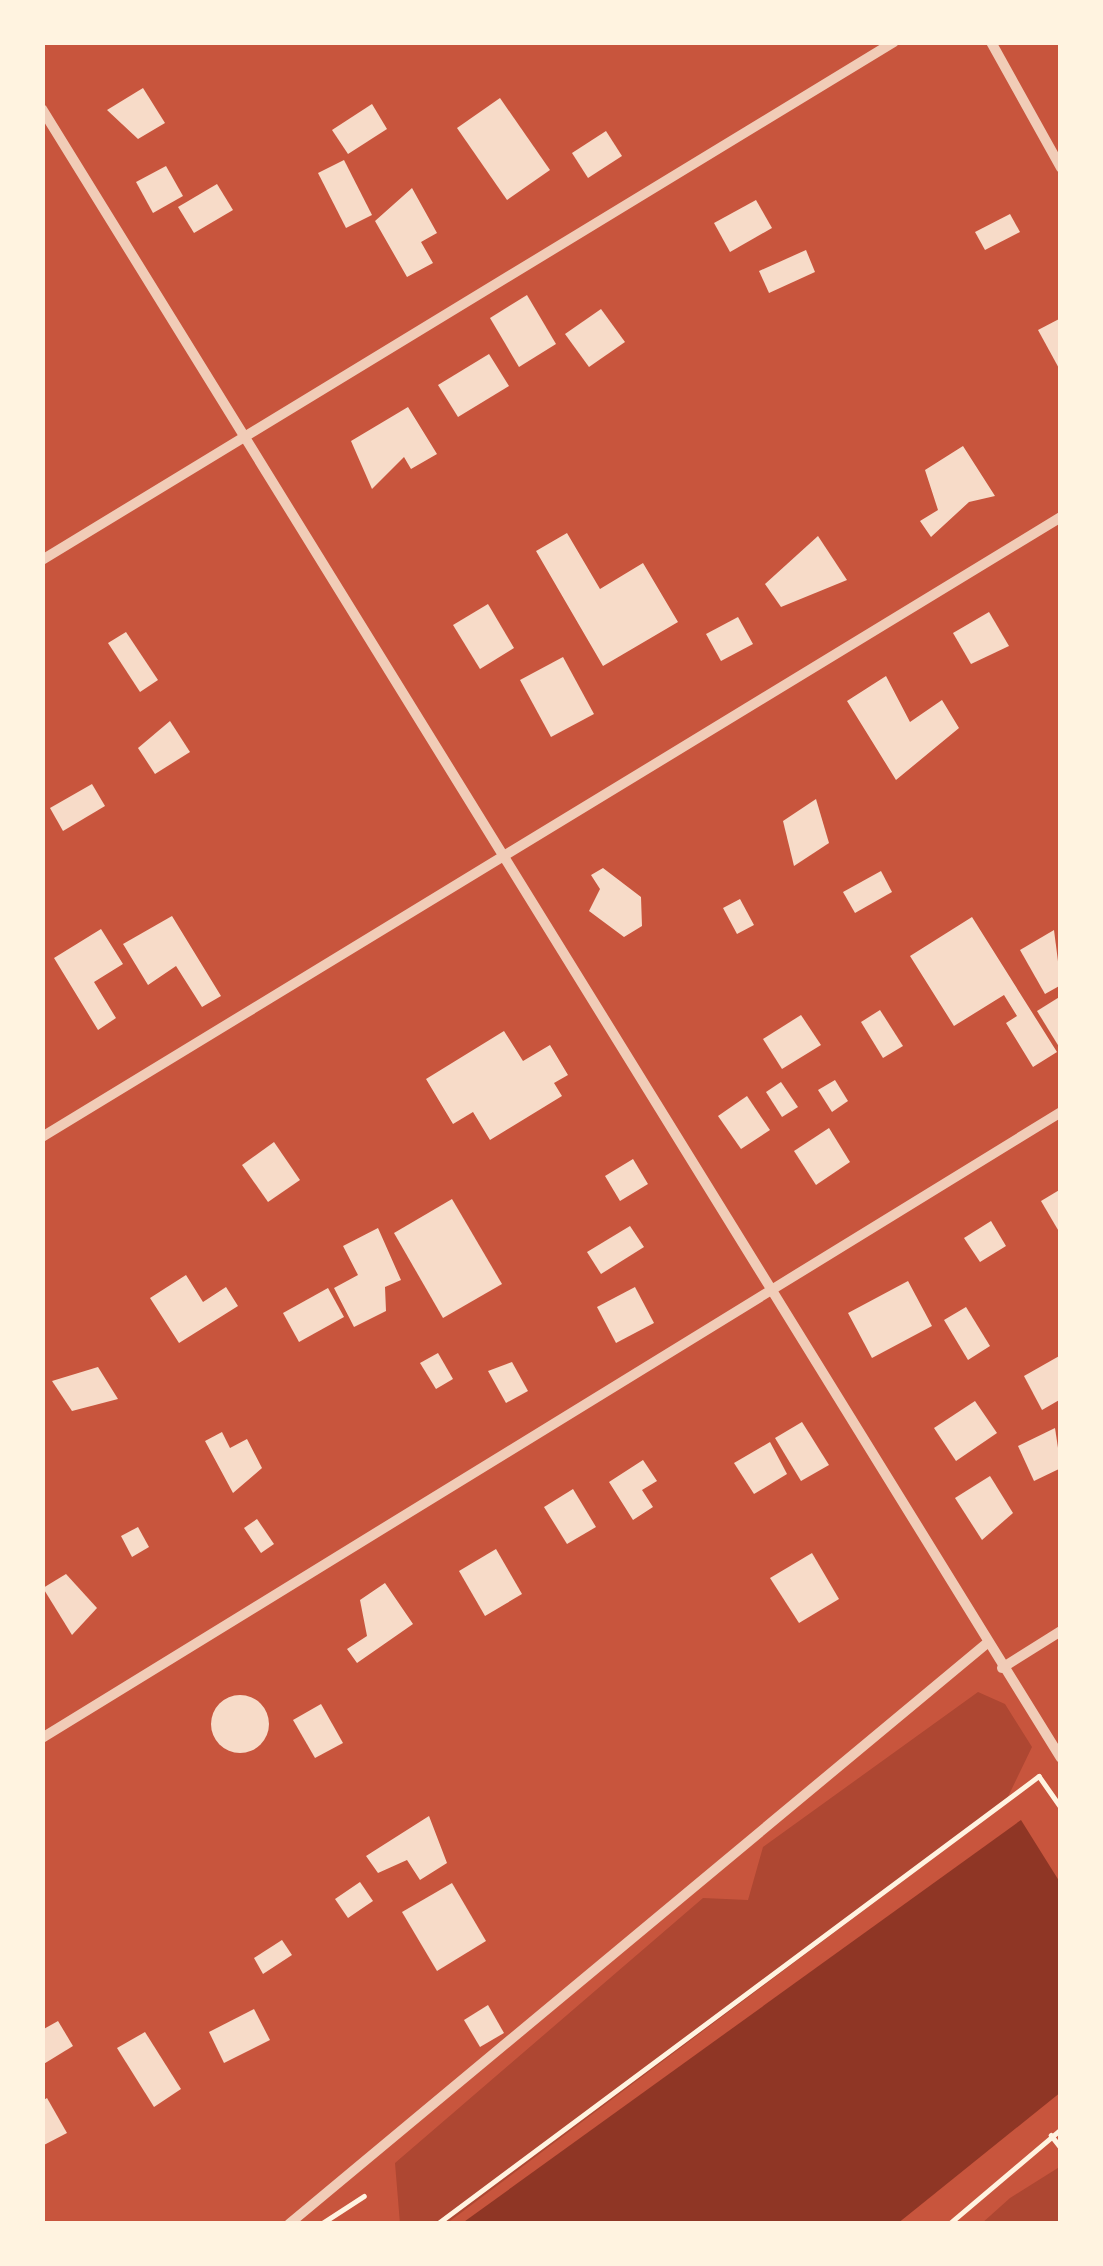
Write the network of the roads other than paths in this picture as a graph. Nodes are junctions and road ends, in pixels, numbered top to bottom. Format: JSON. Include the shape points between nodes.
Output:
{"nodes":[{"id":1,"x":894,"y":42,"type":"edge"},
{"id":2,"x":991,"y":42,"type":"edge"},
{"id":3,"x":42,"y":109,"type":"edge"},
{"id":4,"x":1061,"y":168,"type":"edge"},
{"id":5,"x":243,"y":441,"type":"junction"},
{"id":6,"x":1061,"y":517,"type":"edge"},
{"id":7,"x":42,"y":560,"type":"edge"},
{"id":8,"x":504,"y":865,"type":"junction"},
{"id":9,"x":1061,"y":1112,"type":"edge"},
{"id":10,"x":42,"y":1137,"type":"edge"},
{"id":11,"x":770,"y":1294,"type":"junction"},
{"id":12,"x":1061,"y":1631,"type":"edge"},
{"id":13,"x":986,"y":1644,"type":"junction"},
{"id":14,"x":1002,"y":1668,"type":"junction"},
{"id":15,"x":42,"y":1738,"type":"edge"},
{"id":16,"x":1061,"y":1758,"type":"edge"},
{"id":17,"x":289,"y":2224,"type":"edge"}],
"edges":[{"from":1,"to":5,"type":"street"},
{"from":2,"to":4,"type":"street"},
{"from":3,"to":5,"type":"street"},
{"from":5,"to":7,"type":"street"},
{"from":5,"to":8,"type":"street"},
{"from":6,"to":8,"type":"street"},
{"from":8,"to":10,"type":"street"},
{"from":8,"to":11,"type":"street"},
{"from":9,"to":11,"type":"street"},
{"from":11,"to":13,"type":"street"},
{"from":11,"to":15,"type":"street"},
{"from":12,"to":14,"type":"street"},
{"from":13,"to":14,"type":"street"},
{"from":13,"to":17,"type":"street"},
{"from":14,"to":16,"type":"street"}]}
